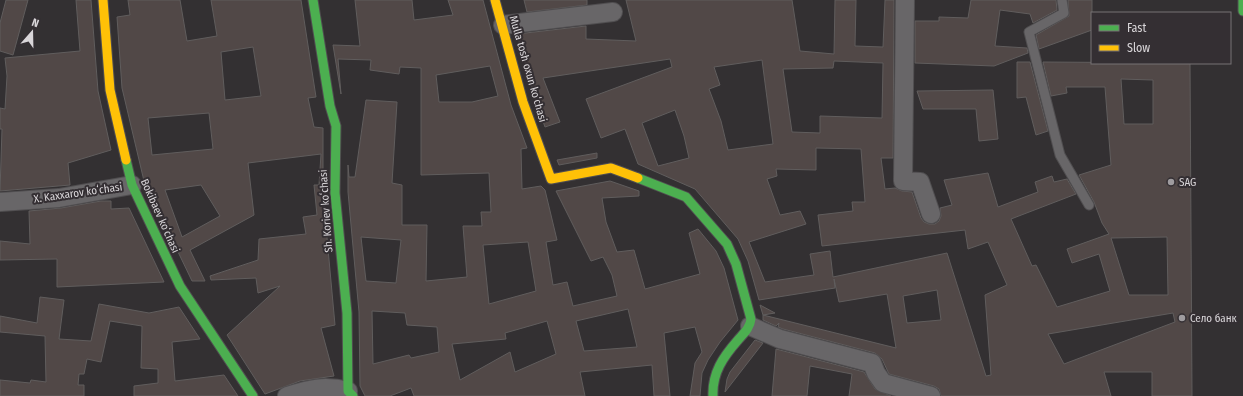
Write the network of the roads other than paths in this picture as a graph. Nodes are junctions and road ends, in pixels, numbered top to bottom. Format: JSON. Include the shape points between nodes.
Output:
{"nodes":[{"id":1,"x":103,"y":0,"type":"edge"},
{"id":2,"x":313,"y":0,"type":"edge"},
{"id":3,"x":495,"y":0,"type":"edge"},
{"id":4,"x":905,"y":0,"type":"edge"},
{"id":5,"x":1062,"y":0,"type":"edge"},
{"id":6,"x":1243,"y":0,"type":"edge"},
{"id":7,"x":1243,"y":11,"type":"edge"},
{"id":8,"x":613,"y":12,"type":"dead end"},
{"id":9,"x":503,"y":25,"type":"junction"},
{"id":10,"x":132,"y":185,"type":"junction"},
{"id":11,"x":0,"y":202,"type":"edge"},
{"id":12,"x":1090,"y":204,"type":"dead end"},
{"id":13,"x":931,"y":214,"type":"dead end"},
{"id":14,"x":750,"y":326,"type":"junction"},
{"id":15,"x":350,"y":393,"type":"edge"},
{"id":16,"x":252,"y":396,"type":"edge"},
{"id":17,"x":287,"y":396,"type":"edge"},
{"id":18,"x":713,"y":396,"type":"edge"},
{"id":19,"x":931,"y":396,"type":"edge"}],
"edges":[{"from":1,"to":10,"type":"street","name":"Bokibaev koʻchasi","via":[[110,90]]},
{"from":2,"to":15,"type":"street","name":"Sh. Koriev koʻchasi","via":[[330,106],[336,126],[335,193],[347,313]]},
{"from":3,"to":9,"type":"street","name":"Mulla tosh oxun koʻchasi"},
{"from":4,"to":13,"type":"street","via":[[903,181],[920,182]]},
{"from":5,"to":12,"type":"lane","via":[[1064,12],[1029,32],[1060,156]]},
{"from":6,"to":7,"type":"street"},
{"from":8,"to":9,"type":"street"},
{"from":9,"to":14,"type":"street","name":"Mulla tosh oxun koʻchasi","via":[[523,102],[551,179],[611,168],[686,197],[727,244],[742,282],[751,319]]},
{"from":10,"to":11,"type":"street","name":"X. Kaxxarov koʻchasi","via":[[59,198]]},
{"from":10,"to":16,"type":"street","name":"Bokibaev koʻchasi","via":[[180,286]]},
{"from":14,"to":18,"type":"street","via":[[717,367],[713,379]]},
{"from":14,"to":19,"type":"street","via":[[780,339],[872,363],[883,383]]},
{"from":15,"to":17,"type":"street","via":[[333,387],[312,388]]}]}
